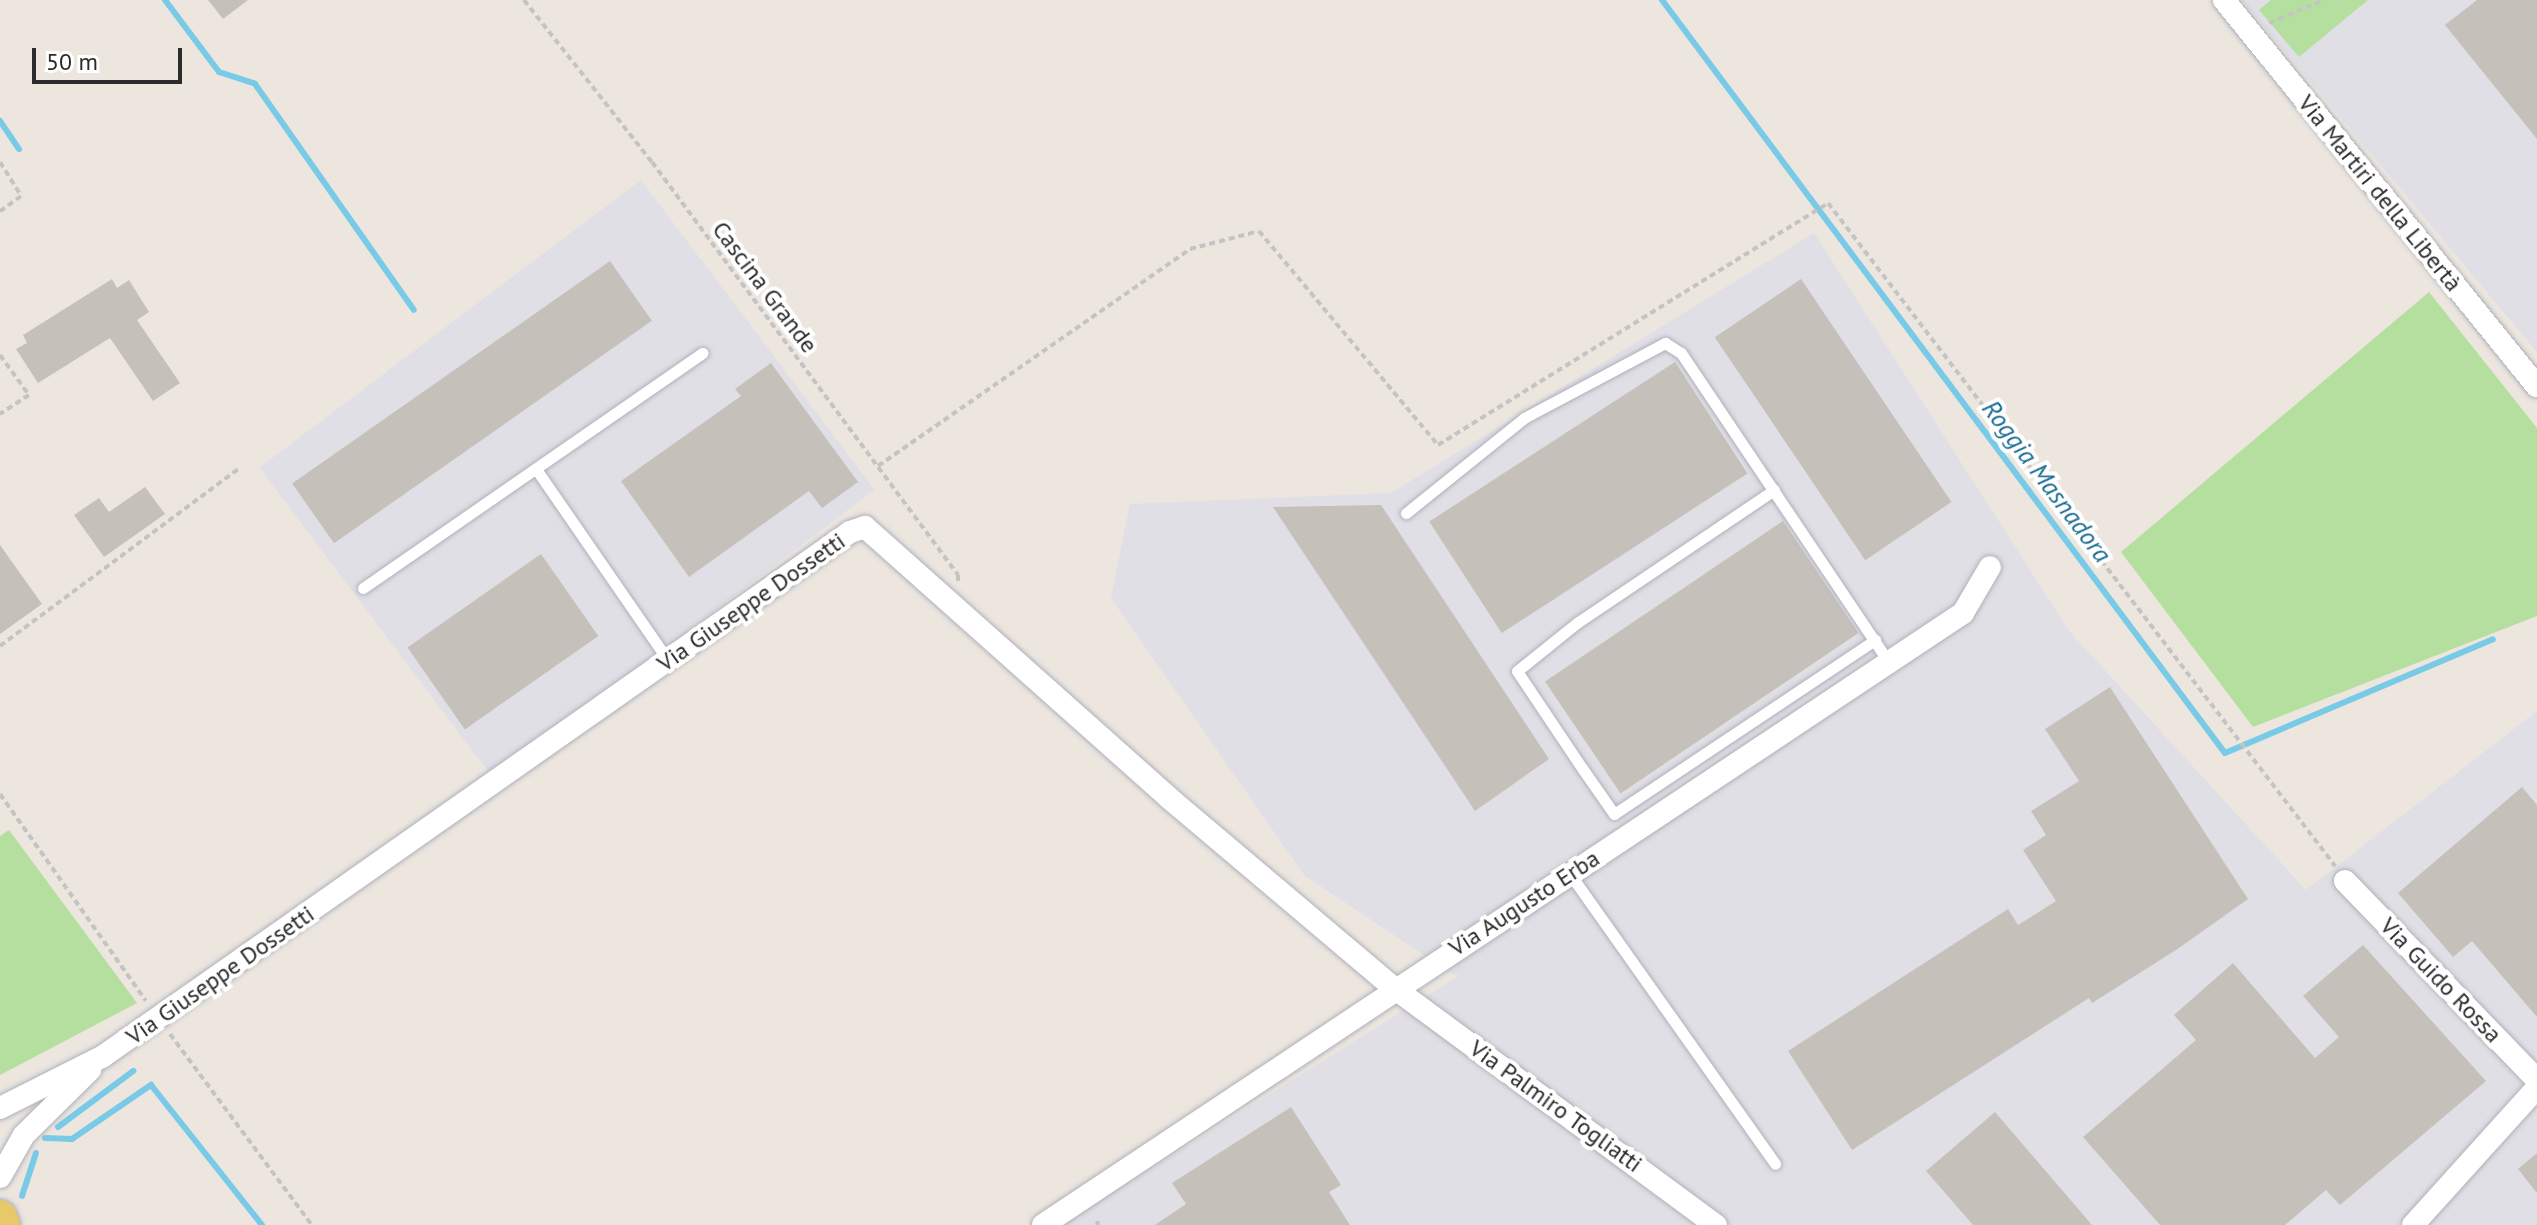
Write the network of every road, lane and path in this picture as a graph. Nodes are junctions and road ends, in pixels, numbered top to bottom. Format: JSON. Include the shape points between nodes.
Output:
{"nodes":[{"id":1,"x":524,"y":0,"type":"edge"},
{"id":2,"x":2224,"y":0,"type":"edge"},
{"id":3,"x":2324,"y":0,"type":"edge"},
{"id":4,"x":2248,"y":31,"type":"junction"},
{"id":5,"x":0,"y":162,"type":"edge"},
{"id":6,"x":0,"y":211,"type":"edge"},
{"id":7,"x":703,"y":353,"type":"dead end"},
{"id":8,"x":0,"y":355,"type":"edge"},
{"id":9,"x":2537,"y":386,"type":"edge"},
{"id":10,"x":0,"y":414,"type":"edge"},
{"id":11,"x":878,"y":466,"type":"junction"},
{"id":12,"x":241,"y":467,"type":"dead end"},
{"id":13,"x":536,"y":469,"type":"junction"},
{"id":14,"x":1774,"y":490,"type":"junction"},
{"id":15,"x":1406,"y":513,"type":"dead end"},
{"id":16,"x":1990,"y":567,"type":"dead end"},
{"id":17,"x":363,"y":588,"type":"dead end"},
{"id":18,"x":948,"y":600,"type":"junction"},
{"id":19,"x":1875,"y":640,"type":"junction"},
{"id":20,"x":0,"y":646,"type":"edge"},
{"id":21,"x":668,"y":660,"type":"junction"},
{"id":22,"x":1889,"y":662,"type":"junction"},
{"id":23,"x":1570,"y":873,"type":"junction"},
{"id":24,"x":2345,"y":881,"type":"joint"},
{"id":25,"x":1394,"y":988,"type":"junction"},
{"id":26,"x":102,"y":1057,"type":"junction"},
{"id":27,"x":2537,"y":1080,"type":"edge"},
{"id":28,"x":2537,"y":1088,"type":"edge"},
{"id":29,"x":0,"y":1108,"type":"edge"},
{"id":30,"x":1775,"y":1164,"type":"dead end"},
{"id":31,"x":0,"y":1177,"type":"edge"},
{"id":32,"x":0,"y":1217,"type":"edge"},
{"id":33,"x":3,"y":1225,"type":"edge"},
{"id":34,"x":1043,"y":1225,"type":"edge"},
{"id":35,"x":1716,"y":1225,"type":"edge"},
{"id":36,"x":2413,"y":1225,"type":"edge"}],
"edges":[{"from":1,"to":11,"type":"path","name":"Cascina Grande"},
{"from":2,"to":4,"type":"street","name":"Via Martiri della Libertà"},
{"from":3,"to":4,"type":"path"},
{"from":4,"to":9,"type":"street","name":"Via Martiri della Libertà"},
{"from":5,"to":6,"type":"path","via":[[21,196]]},
{"from":7,"to":13,"type":"lane"},
{"from":8,"to":10,"type":"path","via":[[29,395]]},
{"from":11,"to":18,"type":"path","name":"Cascina Grande","via":[[958,575]]},
{"from":11,"to":24,"type":"path","via":[[1190,249],[1259,231],[1438,445],[1828,203]]},
{"from":12,"to":20,"type":"path"},
{"from":13,"to":17,"type":"lane"},
{"from":13,"to":21,"type":"lane"},
{"from":14,"to":15,"type":"lane","via":[[1681,353],[1665,343],[1524,418]]},
{"from":14,"to":19,"type":"lane"},
{"from":14,"to":19,"type":"lane","via":[[1578,622],[1517,671],[1582,768],[1614,814]]},
{"from":16,"to":22,"type":"street","name":"Via Augusto Erba","via":[[1963,613]]},
{"from":18,"to":21,"type":"street","name":"Via Giuseppe Dossetti","via":[[872,530],[860,527]]},
{"from":18,"to":25,"type":"street","name":"Via Giuseppe Dossetti","via":[[1169,798]]},
{"from":19,"to":22,"type":"lane"},
{"from":21,"to":26,"type":"street","name":"Via Giuseppe Dossetti"},
{"from":22,"to":23,"type":"street","name":"Via Augusto Erba"},
{"from":23,"to":25,"type":"street","name":"Via Augusto Erba"},
{"from":23,"to":30,"type":"lane"},
{"from":24,"to":27,"type":"street","name":"Via Guido Rossa"},
{"from":25,"to":34,"type":"street","name":"Via Augusto Erba"},
{"from":25,"to":35,"type":"street","name":"Via Palmiro Togliatti"},
{"from":26,"to":29,"type":"street","name":"Via Giuseppe Dossetti"},
{"from":26,"to":31,"type":"street","name":"Via Giuseppe Dossetti","via":[[28,1131]]},
{"from":28,"to":36,"type":"street"},
{"from":32,"to":33,"type":"main road"}]}
